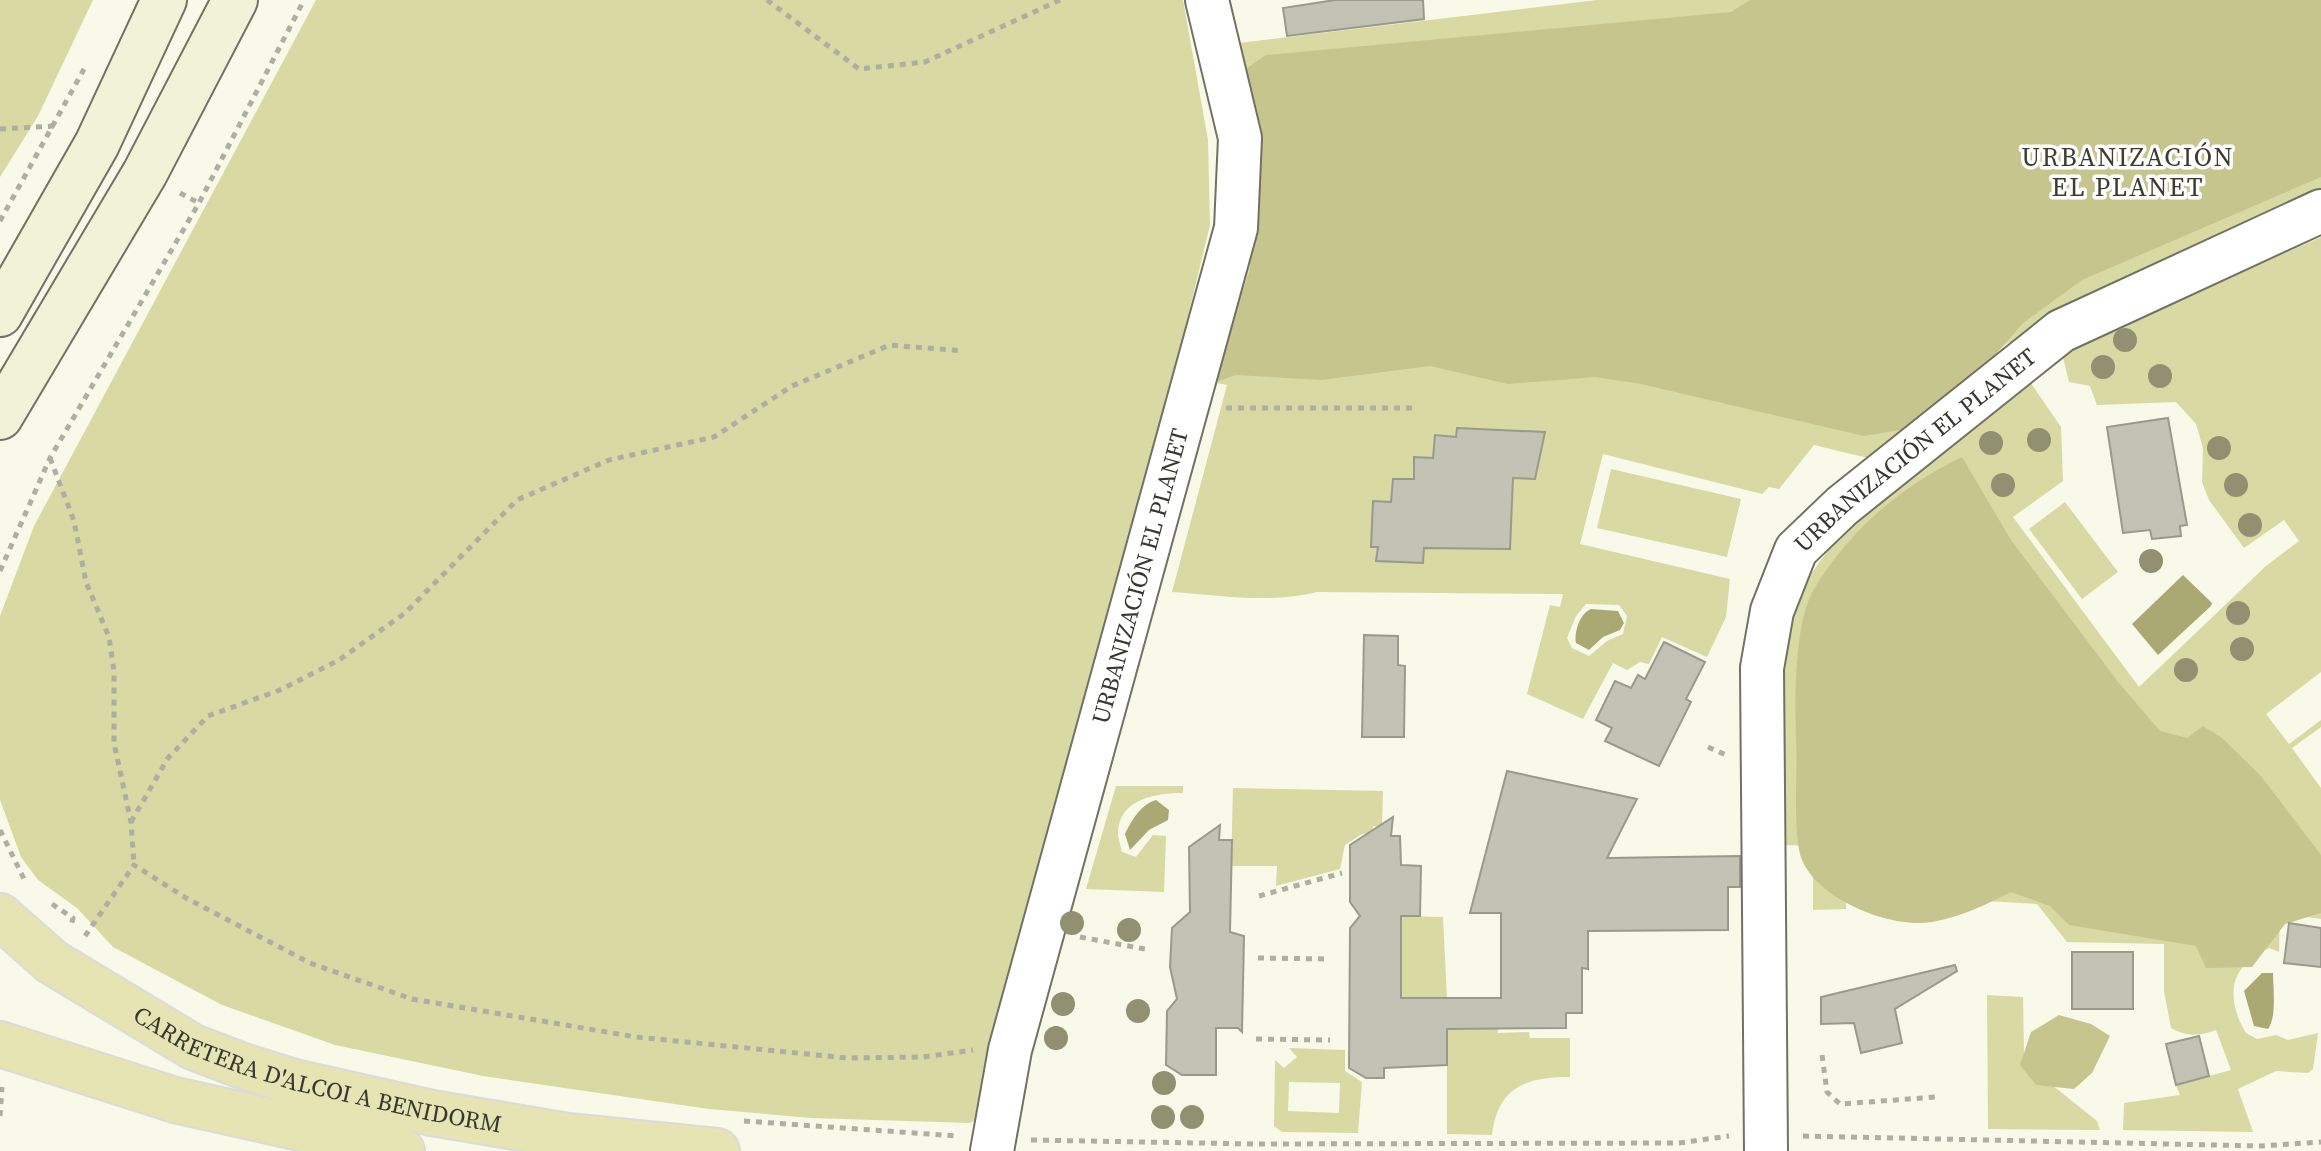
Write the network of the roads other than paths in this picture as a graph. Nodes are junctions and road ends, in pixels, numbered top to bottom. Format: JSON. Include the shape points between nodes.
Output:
{"nodes":[{"id":1,"x":164,"y":0,"type":"edge"},
{"id":2,"x":235,"y":0,"type":"edge"},
{"id":3,"x":1207,"y":0,"type":"edge"},
{"id":4,"x":2321,"y":211,"type":"edge"},
{"id":5,"x":0,"y":314,"type":"edge"},
{"id":6,"x":0,"y":417,"type":"edge"},
{"id":7,"x":15,"y":902,"type":"edge"},
{"id":8,"x":0,"y":1044,"type":"edge"},
{"id":9,"x":729,"y":1136,"type":"edge"},
{"id":10,"x":1766,"y":1143,"type":"edge"},
{"id":11,"x":994,"y":1144,"type":"edge"},
{"id":12,"x":402,"y":1151,"type":"edge"}],
"edges":[{"from":1,"to":5,"type":"main road","via":[[97,144]]},
{"from":2,"to":6,"type":"main road","via":[[145,173]]},
{"from":3,"to":11,"type":"street","name":"URBANIZACIÓN EL PLANET","via":[[1240,138],[1236,228],[1010,1050]]},
{"from":4,"to":10,"type":"street","name":"URBANIZACIÓN EL PLANET","via":[[2061,331],[1842,506],[1796,550],[1772,611],[1762,668]]},
{"from":7,"to":9,"type":"main road","name":"CARRETERA D'ALCOI A BENIDORM","via":[[52,962],[193,1047],[243,1066],[432,1113],[568,1136]]},
{"from":8,"to":12,"type":"main road","via":[[175,1100]]}]}
